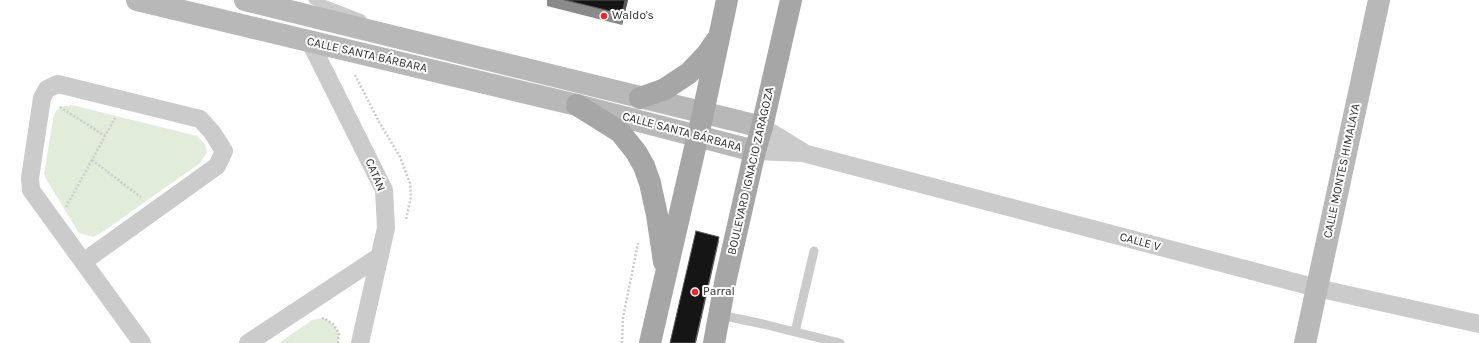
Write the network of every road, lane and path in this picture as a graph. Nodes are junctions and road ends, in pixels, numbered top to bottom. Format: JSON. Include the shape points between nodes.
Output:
{"nodes":[{"id":1,"x":137,"y":0,"type":"edge"},
{"id":2,"x":245,"y":0,"type":"edge"},
{"id":3,"x":313,"y":0,"type":"edge"},
{"id":4,"x":727,"y":0,"type":"edge"},
{"id":5,"x":791,"y":0,"type":"edge"},
{"id":6,"x":1379,"y":0,"type":"edge"},
{"id":7,"x":719,"y":36,"type":"junction"},
{"id":8,"x":310,"y":42,"type":"junction"},
{"id":9,"x":444,"y":48,"type":"junction"},
{"id":10,"x":352,"y":68,"type":"dead end"},
{"id":11,"x":526,"y":68,"type":"junction"},
{"id":12,"x":520,"y":91,"type":"junction"},
{"id":13,"x":640,"y":98,"type":"junction"},
{"id":14,"x":577,"y":105,"type":"junction"},
{"id":15,"x":66,"y":106,"type":"dead end"},
{"id":16,"x":60,"y":107,"type":"junction"},
{"id":17,"x":58,"y":110,"type":"dead end"},
{"id":18,"x":703,"y":114,"type":"junction"},
{"id":19,"x":116,"y":116,"type":"dead end"},
{"id":20,"x":762,"y":128,"type":"junction"},
{"id":21,"x":105,"y":136,"type":"junction"},
{"id":22,"x":697,"y":136,"type":"junction"},
{"id":23,"x":755,"y":151,"type":"junction"},
{"id":24,"x":803,"y":153,"type":"junction"},
{"id":25,"x":92,"y":160,"type":"junction"},
{"id":26,"x":147,"y":201,"type":"dead end"},
{"id":27,"x":61,"y":204,"type":"dead end"},
{"id":28,"x":405,"y":225,"type":"dead end"},
{"id":29,"x":639,"y":240,"type":"dead end"},
{"id":30,"x":814,"y":251,"type":"dead end"},
{"id":31,"x":380,"y":256,"type":"junction"},
{"id":32,"x":83,"y":262,"type":"junction"},
{"id":33,"x":665,"y":274,"type":"junction"},
{"id":34,"x":1316,"y":288,"type":"junction"},
{"id":35,"x":720,"y":316,"type":"junction"},
{"id":36,"x":1479,"y":324,"type":"edge"},
{"id":37,"x":795,"y":332,"type":"junction"},
{"id":38,"x":339,"y":333,"type":"dead end"},
{"id":39,"x":142,"y":343,"type":"edge"},
{"id":40,"x":248,"y":343,"type":"edge"},
{"id":41,"x":338,"y":343,"type":"edge"},
{"id":42,"x":360,"y":343,"type":"edge"},
{"id":43,"x":622,"y":343,"type":"edge"},
{"id":44,"x":650,"y":343,"type":"edge"},
{"id":45,"x":714,"y":343,"type":"edge"},
{"id":46,"x":840,"y":343,"type":"edge"},
{"id":47,"x":1305,"y":343,"type":"edge"}],
"edges":[{"from":1,"to":8,"type":"street","name":"CALLE SANTA BÁRBARA"},
{"from":2,"to":9,"type":"street","name":"CALLE SANTA BÁRBARA"},
{"from":3,"to":9,"type":"lane"},
{"from":4,"to":7,"type":"main road"},
{"from":5,"to":20,"type":"main road","name":"BOULEVARD IGNACIO ZARAGOZA"},
{"from":6,"to":34,"type":"street","name":"CALLE MONTES HIMALAYA"},
{"from":7,"to":13,"type":"main road","via":[[707,54],[689,73],[665,89]]},
{"from":7,"to":18,"type":"main road"},
{"from":8,"to":12,"type":"street","name":"CALLE SANTA BÁRBARA"},
{"from":8,"to":31,"type":"street","name":"CATÁN","via":[[384,190],[386,228]]},
{"from":9,"to":11,"type":"street","name":"CALLE SANTA BÁRBARA"},
{"from":10,"to":28,"type":"path","via":[[400,157],[410,183],[411,196]]},
{"from":11,"to":12,"type":"street"},
{"from":11,"to":13,"type":"street","name":"CALLE SANTA BÁRBARA"},
{"from":12,"to":14,"type":"street","name":"CALLE SANTA BÁRBARA"},
{"from":13,"to":18,"type":"street","name":"CALLE SANTA BÁRBARA"},
{"from":14,"to":22,"type":"street","name":"CALLE SANTA BÁRBARA"},
{"from":14,"to":33,"type":"main road","via":[[620,132],[644,166],[658,215]]},
{"from":15,"to":16,"type":"path"},
{"from":16,"to":17,"type":"path"},
{"from":16,"to":21,"type":"path"},
{"from":18,"to":20,"type":"street","name":"CALLE SANTA BÁRBARA"},
{"from":18,"to":22,"type":"main road"},
{"from":19,"to":21,"type":"path"},
{"from":20,"to":23,"type":"main road","name":"BOULEVARD IGNACIO ZARAGOZA"},
{"from":20,"to":24,"type":"street","name":"CALLE SANTA BÁRBARA"},
{"from":21,"to":25,"type":"path"},
{"from":22,"to":23,"type":"street","name":"CALLE SANTA BÁRBARA"},
{"from":22,"to":33,"type":"main road"},
{"from":23,"to":24,"type":"street","name":"CALLE SANTA BÁRBARA"},
{"from":23,"to":35,"type":"main road","name":"BOULEVARD IGNACIO ZARAGOZA","via":[[726,278]]},
{"from":24,"to":34,"type":"street","name":"CALLE V"},
{"from":25,"to":26,"type":"path"},
{"from":25,"to":27,"type":"path","via":[[65,210]]},
{"from":29,"to":43,"type":"path","via":[[623,318]]},
{"from":30,"to":37,"type":"lane"},
{"from":31,"to":40,"type":"street"},
{"from":31,"to":42,"type":"street","name":"CATÁN"},
{"from":32,"to":32,"type":"street","via":[[31,190],[30,178],[42,98],[47,89],[58,84],[200,119],[224,151],[217,166]]},
{"from":32,"to":39,"type":"street"},
{"from":33,"to":44,"type":"main road"},
{"from":34,"to":36,"type":"street","name":"CALLE V"},
{"from":34,"to":47,"type":"street","name":"CALLE MONTES HIMALAYA"},
{"from":35,"to":37,"type":"lane"},
{"from":35,"to":45,"type":"main road","name":"BOULEVARD IGNACIO ZARAGOZA"},
{"from":37,"to":46,"type":"lane"},
{"from":38,"to":41,"type":"path"}]}
